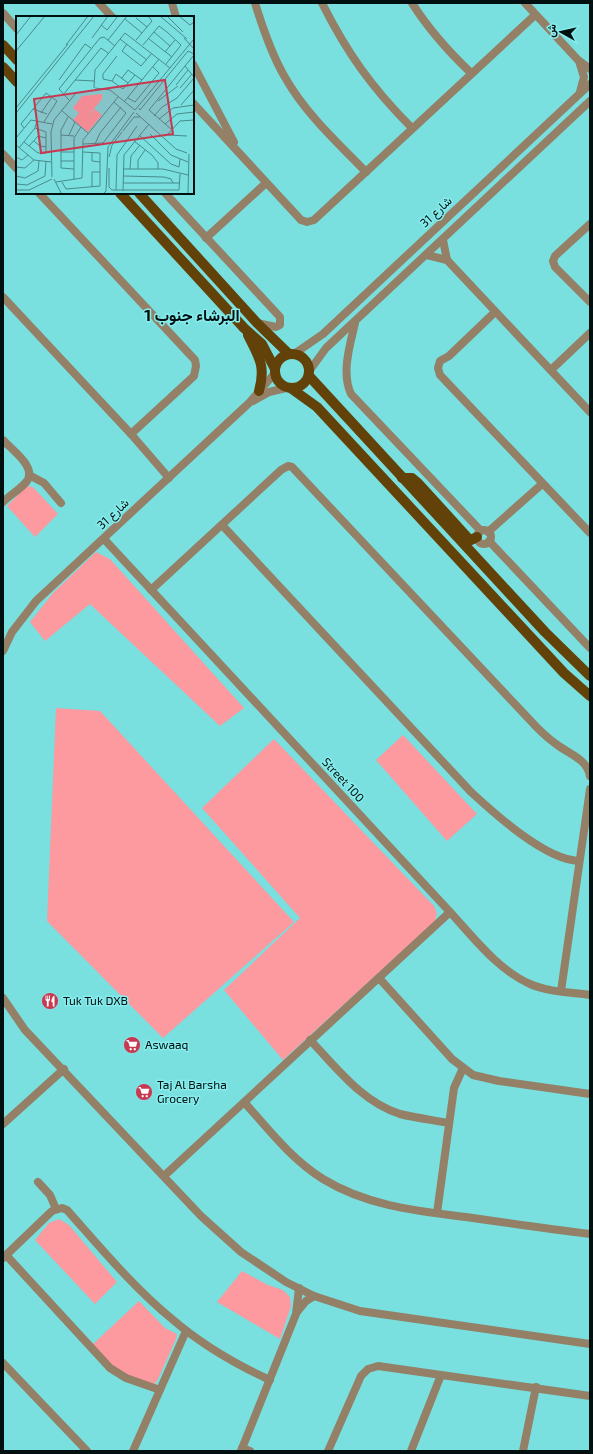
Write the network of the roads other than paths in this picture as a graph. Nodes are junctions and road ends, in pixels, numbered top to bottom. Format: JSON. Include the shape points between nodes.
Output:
{"nodes":[{"id":1,"x":99,"y":3,"type":"edge"},
{"id":2,"x":172,"y":3,"type":"edge"},
{"id":3,"x":255,"y":3,"type":"edge"},
{"id":4,"x":322,"y":3,"type":"edge"},
{"id":5,"x":412,"y":3,"type":"edge"},
{"id":6,"x":525,"y":3,"type":"edge"},
{"id":7,"x":3,"y":13,"type":"edge"},
{"id":8,"x":535,"y":14,"type":"junction"},
{"id":9,"x":111,"y":16,"type":"edge"},
{"id":10,"x":176,"y":16,"type":"edge"},
{"id":11,"x":16,"y":28,"type":"edge"},
{"id":12,"x":3,"y":45,"type":"edge"},
{"id":13,"x":16,"y":59,"type":"edge"},
{"id":14,"x":578,"y":60,"type":"junction"},
{"id":15,"x":194,"y":66,"type":"edge"},
{"id":16,"x":3,"y":67,"type":"edge"},
{"id":17,"x":590,"y":69,"type":"edge"},
{"id":18,"x":471,"y":74,"type":"junction"},
{"id":19,"x":16,"y":81,"type":"edge"},
{"id":20,"x":590,"y":84,"type":"edge"},
{"id":21,"x":578,"y":96,"type":"junction"},
{"id":22,"x":590,"y":98,"type":"edge"},
{"id":23,"x":590,"y":101,"type":"edge"},
{"id":24,"x":194,"y":104,"type":"edge"},
{"id":25,"x":574,"y":115,"type":"junction"},
{"id":26,"x":412,"y":128,"type":"junction"},
{"id":27,"x":240,"y":153,"type":"junction"},
{"id":28,"x":3,"y":154,"type":"edge"},
{"id":29,"x":16,"y":168,"type":"edge"},
{"id":30,"x":366,"y":172,"type":"junction"},
{"id":31,"x":266,"y":183,"type":"junction"},
{"id":32,"x":40,"y":194,"type":"edge"},
{"id":33,"x":121,"y":194,"type":"edge"},
{"id":34,"x":140,"y":194,"type":"edge"},
{"id":35,"x":166,"y":194,"type":"edge"},
{"id":36,"x":590,"y":224,"type":"edge"},
{"id":37,"x":206,"y":238,"type":"junction"},
{"id":38,"x":443,"y":240,"type":"junction"},
{"id":39,"x":427,"y":255,"type":"junction"},
{"id":40,"x":447,"y":260,"type":"junction"},
{"id":41,"x":3,"y":297,"type":"edge"},
{"id":42,"x":590,"y":302,"type":"edge"},
{"id":43,"x":495,"y":312,"type":"junction"},
{"id":44,"x":257,"y":323,"type":"junction"},
{"id":45,"x":355,"y":323,"type":"junction"},
{"id":46,"x":244,"y":328,"type":"junction"},
{"id":47,"x":590,"y":333,"type":"edge"},
{"id":48,"x":292,"y":354,"type":"junction"},
{"id":49,"x":551,"y":370,"type":"junction"},
{"id":50,"x":275,"y":371,"type":"junction"},
{"id":51,"x":309,"y":373,"type":"junction"},
{"id":52,"x":289,"y":388,"type":"junction"},
{"id":53,"x":259,"y":391,"type":"junction"},
{"id":54,"x":249,"y":403,"type":"junction"},
{"id":55,"x":590,"y":412,"type":"edge"},
{"id":56,"x":132,"y":434,"type":"junction"},
{"id":57,"x":3,"y":440,"type":"edge"},
{"id":58,"x":29,"y":475,"type":"junction"},
{"id":59,"x":169,"y":478,"type":"junction"},
{"id":60,"x":402,"y":478,"type":"junction"},
{"id":61,"x":542,"y":484,"type":"junction"},
{"id":62,"x":3,"y":502,"type":"edge"},
{"id":63,"x":61,"y":503,"type":"dead end"},
{"id":64,"x":222,"y":525,"type":"junction"},
{"id":65,"x":482,"y":533,"type":"junction"},
{"id":66,"x":590,"y":533,"type":"edge"},
{"id":67,"x":104,"y":538,"type":"junction"},
{"id":68,"x":489,"y":541,"type":"junction"},
{"id":69,"x":151,"y":590,"type":"junction"},
{"id":70,"x":590,"y":648,"type":"edge"},
{"id":71,"x":3,"y":651,"type":"edge"},
{"id":72,"x":590,"y":676,"type":"edge"},
{"id":73,"x":590,"y":696,"type":"edge"},
{"id":74,"x":590,"y":776,"type":"edge"},
{"id":75,"x":590,"y":789,"type":"edge"},
{"id":76,"x":579,"y":861,"type":"junction"},
{"id":77,"x":450,"y":912,"type":"junction"},
{"id":78,"x":379,"y":978,"type":"junction"},
{"id":79,"x":561,"y":991,"type":"junction"},
{"id":80,"x":590,"y":995,"type":"edge"},
{"id":81,"x":3,"y":998,"type":"edge"},
{"id":82,"x":310,"y":1040,"type":"junction"},
{"id":83,"x":462,"y":1068,"type":"junction"},
{"id":84,"x":64,"y":1069,"type":"junction"},
{"id":85,"x":590,"y":1094,"type":"edge"},
{"id":86,"x":245,"y":1104,"type":"junction"},
{"id":87,"x":449,"y":1123,"type":"junction"},
{"id":88,"x":3,"y":1124,"type":"edge"},
{"id":89,"x":164,"y":1176,"type":"junction"},
{"id":90,"x":38,"y":1182,"type":"dead end"},
{"id":91,"x":56,"y":1209,"type":"junction"},
{"id":92,"x":438,"y":1213,"type":"junction"},
{"id":93,"x":590,"y":1234,"type":"edge"},
{"id":94,"x":4,"y":1257,"type":"edge"},
{"id":95,"x":298,"y":1288,"type":"junction"},
{"id":96,"x":314,"y":1296,"type":"junction"},
{"id":97,"x":296,"y":1314,"type":"junction"},
{"id":98,"x":186,"y":1331,"type":"junction"},
{"id":99,"x":590,"y":1344,"type":"edge"},
{"id":100,"x":3,"y":1363,"type":"edge"},
{"id":101,"x":441,"y":1375,"type":"junction"},
{"id":102,"x":270,"y":1380,"type":"junction"},
{"id":103,"x":536,"y":1387,"type":"junction"},
{"id":104,"x":160,"y":1390,"type":"junction"},
{"id":105,"x":590,"y":1396,"type":"edge"},
{"id":106,"x":241,"y":1449,"type":"edge"},
{"id":107,"x":87,"y":1451,"type":"edge"},
{"id":108,"x":132,"y":1451,"type":"edge"},
{"id":109,"x":250,"y":1451,"type":"edge"},
{"id":110,"x":328,"y":1451,"type":"edge"},
{"id":111,"x":411,"y":1451,"type":"edge"},
{"id":112,"x":523,"y":1451,"type":"edge"}],
"edges":[{"from":1,"to":9,"type":"street"},
{"from":2,"to":10,"type":"street"},
{"from":3,"to":30,"type":"street","via":[[273,54],[286,80],[302,104]]},
{"from":4,"to":26,"type":"street","via":[[339,38],[363,74]]},
{"from":5,"to":18,"type":"street","via":[[447,50]]},
{"from":6,"to":8,"type":"street"},
{"from":7,"to":11,"type":"street"},
{"from":8,"to":14,"type":"street"},
{"from":8,"to":18,"type":"street"},
{"from":12,"to":13,"type":"main road"},
{"from":14,"to":17,"type":"street"},
{"from":14,"to":21,"type":"street","via":[[584,76]]},
{"from":15,"to":27,"type":"street"},
{"from":16,"to":19,"type":"main road"},
{"from":18,"to":26,"type":"street"},
{"from":20,"to":21,"type":"street","name":"شارع 31"},
{"from":21,"to":48,"type":"street","name":"شارع 31","via":[[323,334]]},
{"from":22,"to":25,"type":"street"},
{"from":23,"to":25,"type":"street","name":"شارع 31"},
{"from":24,"to":27,"type":"street"},
{"from":25,"to":38,"type":"street","name":"شارع 31"},
{"from":26,"to":30,"type":"street"},
{"from":27,"to":31,"type":"street"},
{"from":28,"to":29,"type":"street"},
{"from":30,"to":31,"type":"street","via":[[319,216],[307,222],[301,220]]},
{"from":31,"to":37,"type":"street"},
{"from":32,"to":56,"type":"street","via":[[195,360],[194,376]]},
{"from":33,"to":46,"type":"main road"},
{"from":34,"to":44,"type":"main road"},
{"from":35,"to":37,"type":"street"},
{"from":36,"to":42,"type":"street","via":[[555,256],[553,261],[555,267]]},
{"from":37,"to":44,"type":"street","via":[[280,317],[280,325],[276,327]]},
{"from":38,"to":39,"type":"street","name":"شارع 31"},
{"from":38,"to":40,"type":"street"},
{"from":39,"to":40,"type":"street"},
{"from":39,"to":45,"type":"street","name":"شارع 31"},
{"from":40,"to":43,"type":"street"},
{"from":41,"to":56,"type":"street"},
{"from":43,"to":49,"type":"street"},
{"from":43,"to":61,"type":"street","via":[[449,356],[440,361],[438,368],[440,375]]},
{"from":44,"to":48,"type":"main road"},
{"from":45,"to":51,"type":"street","name":"شارع 31","via":[[326,348]]},
{"from":45,"to":65,"type":"street","via":[[347,365],[347,386],[351,394]]},
{"from":46,"to":50,"type":"main road","via":[[262,344]]},
{"from":46,"to":53,"type":"main road","via":[[262,362],[263,374]]},
{"from":47,"to":49,"type":"street"},
{"from":48,"to":50,"type":"main road","via":[[280,359]]},
{"from":48,"to":51,"type":"main road","via":[[305,359]]},
{"from":49,"to":55,"type":"street"},
{"from":50,"to":52,"type":"main road","via":[[278,381]]},
{"from":50,"to":53,"type":"street","name":"شارع 31"},
{"from":51,"to":52,"type":"main road","via":[[300,387]]},
{"from":51,"to":60,"type":"main road"},
{"from":52,"to":54,"type":"street","name":"شارع 31","via":[[269,392]]},
{"from":52,"to":73,"type":"main road","via":[[317,407],[564,673]]},
{"from":53,"to":54,"type":"street","name":"شارع 31"},
{"from":54,"to":59,"type":"street","name":"شارع 31"},
{"from":56,"to":59,"type":"street"},
{"from":57,"to":58,"type":"street","via":[[25,462]]},
{"from":58,"to":62,"type":"street","via":[[27,480]]},
{"from":58,"to":63,"type":"street","via":[[40,480]]},
{"from":59,"to":67,"type":"street","name":"شارع 31"},
{"from":60,"to":65,"type":"main road","via":[[412,478],[418,483],[468,538],[471,540]]},
{"from":60,"to":72,"type":"main road","via":[[545,632]]},
{"from":61,"to":65,"type":"street"},
{"from":61,"to":66,"type":"street"},
{"from":64,"to":69,"type":"street"},
{"from":64,"to":74,"type":"street","via":[[284,468],[296,469],[528,718],[557,745],[586,765]]},
{"from":64,"to":76,"type":"street","via":[[480,801],[532,841],[562,859]]},
{"from":65,"to":68,"type":"street","via":[[490,536]]},
{"from":65,"to":68,"type":"street","via":[[482,543]]},
{"from":67,"to":69,"type":"street","name":"Street 100"},
{"from":67,"to":71,"type":"street","name":"شارع 31","via":[[36,601],[16,627]]},
{"from":68,"to":70,"type":"street"},
{"from":69,"to":77,"type":"street","name":"Street 100"},
{"from":75,"to":76,"type":"street"},
{"from":76,"to":79,"type":"street"},
{"from":77,"to":78,"type":"street"},
{"from":77,"to":79,"type":"street","name":"Street 100","via":[[518,978]]},
{"from":78,"to":82,"type":"street"},
{"from":78,"to":83,"type":"street"},
{"from":79,"to":80,"type":"street","name":"Street 100"},
{"from":81,"to":84,"type":"street","via":[[26,1030]]},
{"from":82,"to":86,"type":"street"},
{"from":82,"to":87,"type":"street","via":[[356,1089],[370,1099],[400,1114]]},
{"from":83,"to":85,"type":"street","via":[[486,1079]]},
{"from":83,"to":87,"type":"street","via":[[454,1088]]},
{"from":84,"to":88,"type":"street"},
{"from":84,"to":89,"type":"street"},
{"from":86,"to":89,"type":"street"},
{"from":86,"to":92,"type":"street","via":[[290,1153],[323,1179],[374,1202]]},
{"from":87,"to":92,"type":"street"},
{"from":89,"to":95,"type":"street","via":[[226,1239],[263,1268]]},
{"from":90,"to":91,"type":"street","via":[[50,1195]]},
{"from":91,"to":94,"type":"street"},
{"from":91,"to":98,"type":"street","via":[[67,1210],[148,1298]]},
{"from":92,"to":93,"type":"street"},
{"from":94,"to":104,"type":"street","via":[[110,1368],[126,1378]]},
{"from":95,"to":96,"type":"street"},
{"from":95,"to":97,"type":"street"},
{"from":96,"to":97,"type":"street"},
{"from":96,"to":99,"type":"street","via":[[360,1311],[386,1316]]},
{"from":97,"to":102,"type":"street"},
{"from":98,"to":102,"type":"street","via":[[236,1363]]},
{"from":98,"to":104,"type":"street"},
{"from":100,"to":107,"type":"street"},
{"from":101,"to":103,"type":"street"},
{"from":101,"to":110,"type":"street","via":[[378,1366],[368,1369],[361,1376]]},
{"from":101,"to":111,"type":"street"},
{"from":102,"to":106,"type":"street"},
{"from":103,"to":105,"type":"street"},
{"from":103,"to":112,"type":"street"},
{"from":104,"to":108,"type":"street"},
{"from":106,"to":109,"type":"street"}]}
